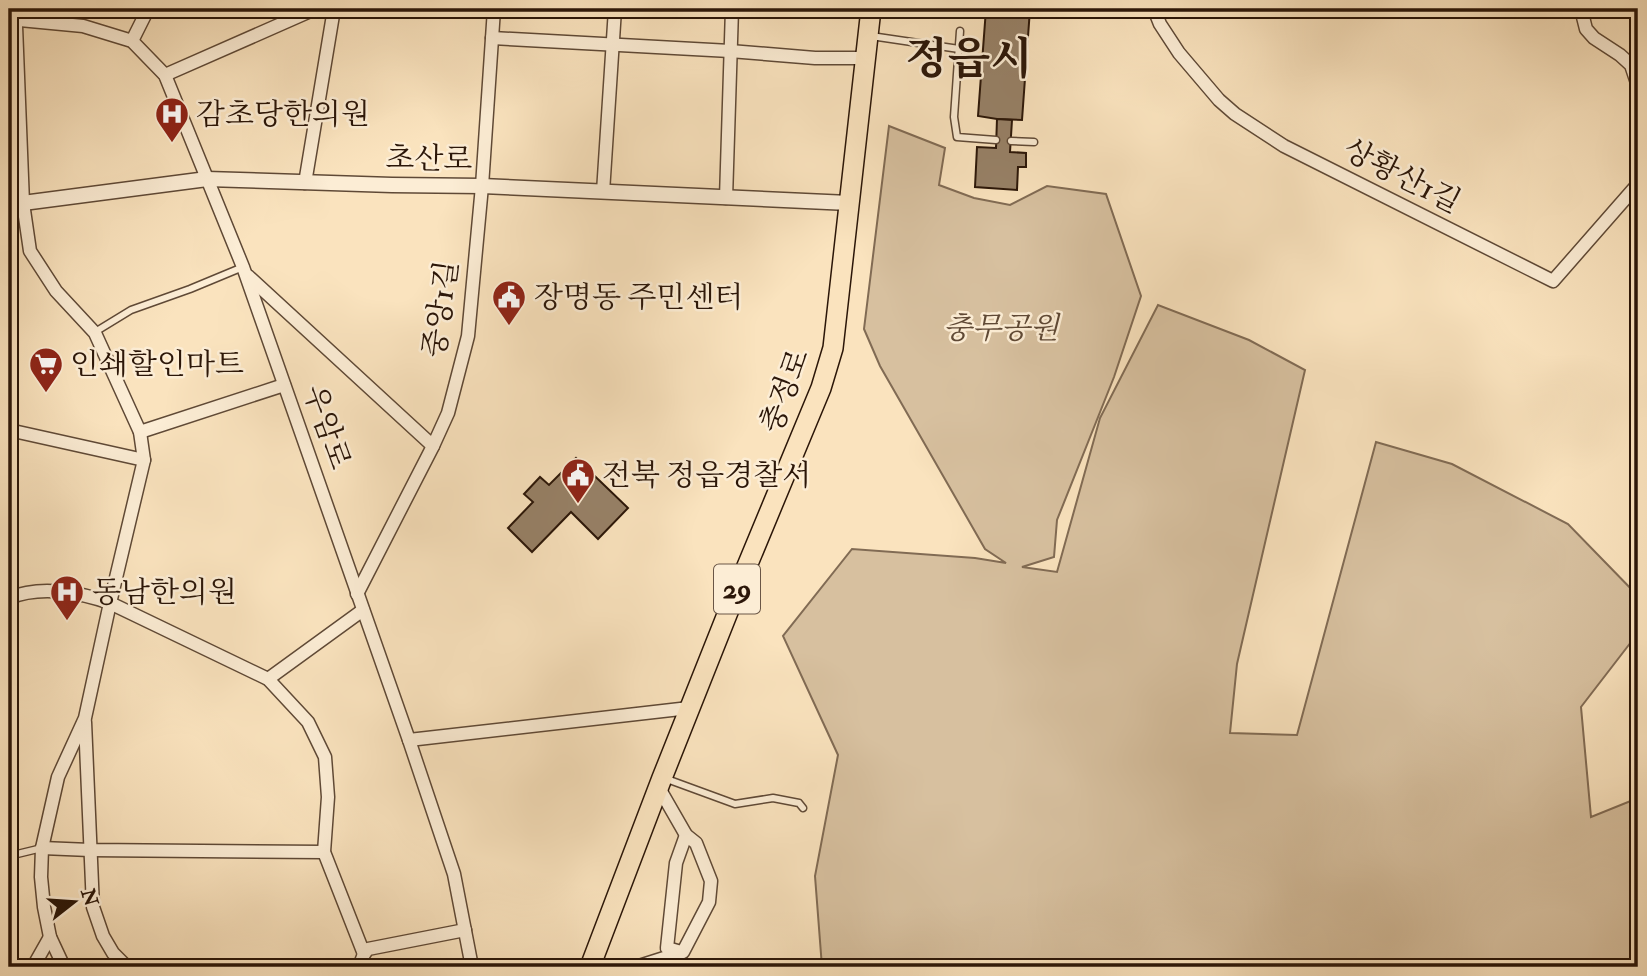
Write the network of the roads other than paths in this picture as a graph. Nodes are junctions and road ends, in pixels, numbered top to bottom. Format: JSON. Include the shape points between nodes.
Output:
{"nodes":[{"id":1,"x":148,"y":9,"type":"edge"},
{"id":2,"x":315,"y":9,"type":"edge"},
{"id":3,"x":334,"y":9,"type":"edge"},
{"id":4,"x":494,"y":9,"type":"edge"},
{"id":5,"x":615,"y":9,"type":"edge"},
{"id":6,"x":732,"y":9,"type":"edge"},
{"id":7,"x":871,"y":9,"type":"edge"},
{"id":8,"x":1154,"y":9,"type":"edge"},
{"id":9,"x":1581,"y":9,"type":"edge"},
{"id":10,"x":14,"y":16,"type":"edge"},
{"id":11,"x":960,"y":31,"type":"dead end"},
{"id":12,"x":869,"y":36,"type":"junction"},
{"id":13,"x":492,"y":38,"type":"junction"},
{"id":14,"x":132,"y":41,"type":"junction"},
{"id":15,"x":9,"y":43,"type":"edge"},
{"id":16,"x":613,"y":43,"type":"junction"},
{"id":17,"x":959,"y":49,"type":"junction"},
{"id":18,"x":730,"y":51,"type":"junction"},
{"id":19,"x":866,"y":58,"type":"junction"},
{"id":20,"x":165,"y":75,"type":"junction"},
{"id":21,"x":1638,"y":86,"type":"edge"},
{"id":22,"x":996,"y":141,"type":"dead end"},
{"id":23,"x":1011,"y":141,"type":"dead end"},
{"id":24,"x":1034,"y":142,"type":"dead end"},
{"id":25,"x":207,"y":179,"type":"junction"},
{"id":26,"x":305,"y":183,"type":"junction"},
{"id":27,"x":1638,"y":184,"type":"edge"},
{"id":28,"x":482,"y":186,"type":"junction"},
{"id":29,"x":603,"y":192,"type":"junction"},
{"id":30,"x":726,"y":198,"type":"junction"},
{"id":31,"x":16,"y":202,"type":"edge"},
{"id":32,"x":849,"y":203,"type":"junction"},
{"id":33,"x":244,"y":270,"type":"junction"},
{"id":34,"x":94,"y":332,"type":"junction"},
{"id":35,"x":284,"y":384,"type":"junction"},
{"id":36,"x":9,"y":430,"type":"edge"},
{"id":37,"x":140,"y":432,"type":"junction"},
{"id":38,"x":433,"y":446,"type":"junction"},
{"id":39,"x":144,"y":460,"type":"junction"},
{"id":40,"x":358,"y":594,"type":"junction"},
{"id":41,"x":9,"y":597,"type":"edge"},
{"id":42,"x":110,"y":603,"type":"junction"},
{"id":43,"x":363,"y":610,"type":"junction"},
{"id":44,"x":268,"y":678,"type":"junction"},
{"id":45,"x":690,"y":709,"type":"junction"},
{"id":46,"x":85,"y":718,"type":"junction"},
{"id":47,"x":409,"y":740,"type":"junction"},
{"id":48,"x":661,"y":783,"type":"junction"},
{"id":49,"x":803,"y":808,"type":"dead end"},
{"id":50,"x":686,"y":835,"type":"junction"},
{"id":51,"x":42,"y":848,"type":"junction"},
{"id":52,"x":90,"y":849,"type":"junction"},
{"id":53,"x":324,"y":852,"type":"junction"},
{"id":54,"x":9,"y":856,"type":"edge"},
{"id":55,"x":465,"y":930,"type":"junction"},
{"id":56,"x":50,"y":937,"type":"junction"},
{"id":57,"x":683,"y":952,"type":"junction"},
{"id":58,"x":364,"y":954,"type":"junction"},
{"id":59,"x":33,"y":967,"type":"edge"},
{"id":60,"x":64,"y":967,"type":"edge"},
{"id":61,"x":127,"y":967,"type":"edge"},
{"id":62,"x":359,"y":967,"type":"edge"},
{"id":63,"x":472,"y":967,"type":"edge"},
{"id":64,"x":590,"y":967,"type":"edge"},
{"id":65,"x":636,"y":967,"type":"edge"}],
"edges":[{"from":1,"to":14,"type":"street"},
{"from":2,"to":20,"type":"street"},
{"from":3,"to":26,"type":"street"},
{"from":4,"to":13,"type":"street","name":"중앙1길"},
{"from":5,"to":16,"type":"street"},
{"from":6,"to":18,"type":"street"},
{"from":7,"to":12,"type":"main road","name":"충정로","number":"29"},
{"from":8,"to":27,"type":"street","name":"상황산1길","via":[[1179,53],[1219,100],[1245,120],[1284,146],[1553,281]]},
{"from":9,"to":21,"type":"street","via":[[1586,29],[1631,65]]},
{"from":10,"to":14,"type":"street","name":"우암로","via":[[83,26]]},
{"from":10,"to":15,"type":"street"},
{"from":10,"to":31,"type":"street"},
{"from":11,"to":17,"type":"lane"},
{"from":12,"to":17,"type":"lane"},
{"from":12,"to":19,"type":"main road","name":"충정로","number":"29"},
{"from":13,"to":16,"type":"street"},
{"from":13,"to":28,"type":"street","name":"중앙1길"},
{"from":14,"to":20,"type":"street","name":"우암로"},
{"from":16,"to":18,"type":"street"},
{"from":16,"to":29,"type":"street"},
{"from":17,"to":22,"type":"lane","via":[[957,137]]},
{"from":18,"to":19,"type":"street"},
{"from":18,"to":30,"type":"street"},
{"from":19,"to":32,"type":"main road","name":"충정로","number":"29"},
{"from":20,"to":25,"type":"street","name":"우암로"},
{"from":23,"to":24,"type":"lane"},
{"from":25,"to":26,"type":"street","name":"초산로"},
{"from":25,"to":31,"type":"street","name":"초산로"},
{"from":25,"to":33,"type":"street","name":"우암로"},
{"from":26,"to":28,"type":"street","name":"초산로"},
{"from":28,"to":29,"type":"street","name":"초산로"},
{"from":28,"to":38,"type":"street","name":"중앙1길","via":[[468,336],[448,413]]},
{"from":29,"to":30,"type":"street","name":"초산로"},
{"from":30,"to":32,"type":"street","name":"초산로"},
{"from":31,"to":34,"type":"street","via":[[30,251],[55,291]]},
{"from":32,"to":45,"type":"main road","name":"충정로","number":"29","via":[[833,348],[821,388]]},
{"from":33,"to":34,"type":"lane","via":[[131,310]]},
{"from":33,"to":35,"type":"street","name":"우암로"},
{"from":33,"to":38,"type":"street"},
{"from":34,"to":37,"type":"street"},
{"from":35,"to":37,"type":"street"},
{"from":35,"to":40,"type":"street","name":"우암로"},
{"from":36,"to":39,"type":"street"},
{"from":37,"to":39,"type":"street"},
{"from":38,"to":40,"type":"street","name":"중앙1길"},
{"from":39,"to":42,"type":"street"},
{"from":40,"to":43,"type":"street","name":"우암로"},
{"from":41,"to":42,"type":"street","via":[[51,591],[85,594]]},
{"from":42,"to":44,"type":"street"},
{"from":42,"to":46,"type":"street"},
{"from":43,"to":44,"type":"street"},
{"from":43,"to":47,"type":"street","name":"우암로"},
{"from":44,"to":53,"type":"street","via":[[308,722],[325,757]]},
{"from":45,"to":47,"type":"street"},
{"from":45,"to":48,"type":"main road","name":"충정로","number":"29"},
{"from":46,"to":51,"type":"street","via":[[58,777]]},
{"from":46,"to":52,"type":"street"},
{"from":47,"to":55,"type":"street","name":"우암로","via":[[454,874]]},
{"from":48,"to":49,"type":"lane","via":[[735,804],[773,797]]},
{"from":48,"to":50,"type":"street"},
{"from":48,"to":64,"type":"main road","name":"충정로","number":"29"},
{"from":50,"to":57,"type":"street","via":[[696,843],[711,881],[709,902]]},
{"from":50,"to":57,"type":"street","via":[[676,863],[667,948]]},
{"from":51,"to":52,"type":"street"},
{"from":51,"to":54,"type":"lane"},
{"from":51,"to":56,"type":"street","via":[[41,877]]},
{"from":52,"to":53,"type":"street"},
{"from":52,"to":61,"type":"street","via":[[93,907],[103,936]]},
{"from":53,"to":58,"type":"street"},
{"from":55,"to":58,"type":"street","via":[[368,949]]},
{"from":55,"to":63,"type":"street","name":"우암로"},
{"from":56,"to":59,"type":"street"},
{"from":56,"to":60,"type":"street"},
{"from":57,"to":65,"type":"street"},
{"from":58,"to":62,"type":"street"}]}
